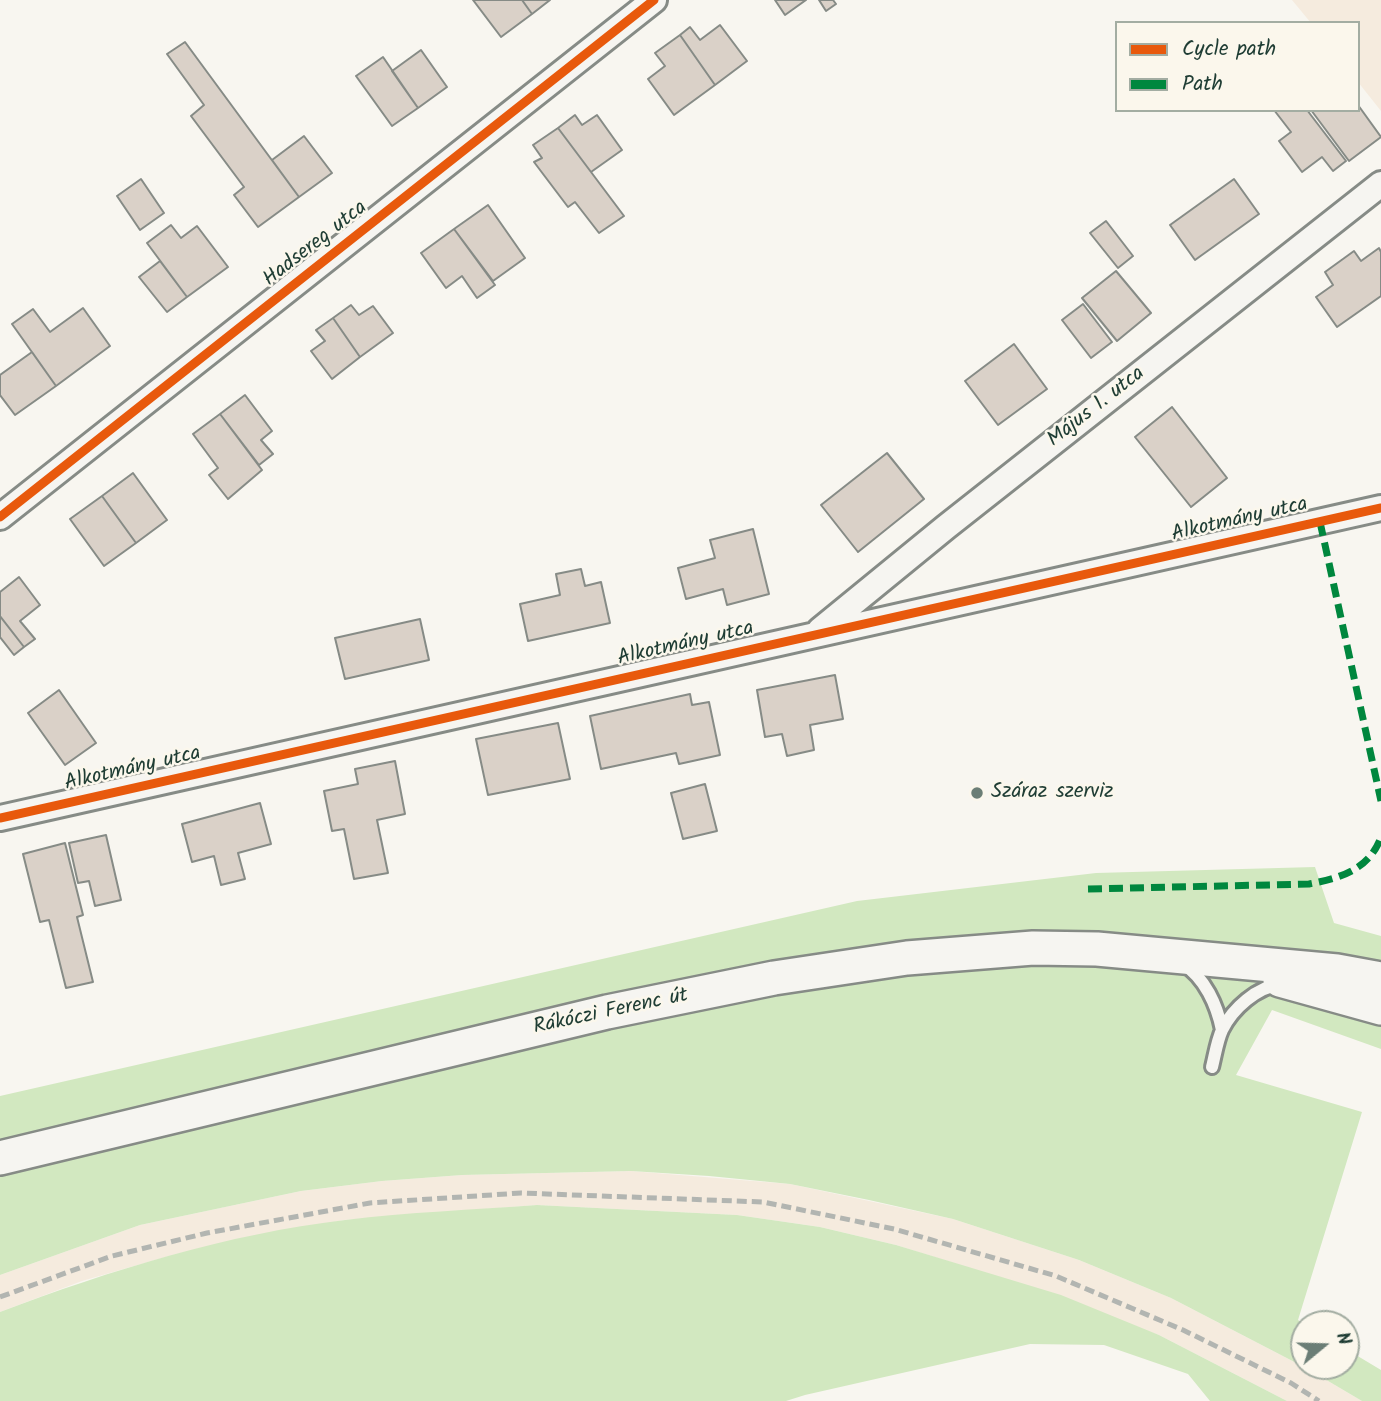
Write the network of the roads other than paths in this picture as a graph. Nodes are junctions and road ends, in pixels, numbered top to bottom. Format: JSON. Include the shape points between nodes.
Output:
{"nodes":[{"id":1,"x":653,"y":0,"type":"edge"},
{"id":2,"x":1381,"y":184,"type":"edge"},
{"id":3,"x":1381,"y":508,"type":"edge"},
{"id":4,"x":0,"y":517,"type":"edge"},
{"id":5,"x":815,"y":634,"type":"junction"},
{"id":6,"x":0,"y":818,"type":"edge"},
{"id":7,"x":1168,"y":955,"type":"junction"},
{"id":8,"x":1232,"y":961,"type":"junction"},
{"id":9,"x":1381,"y":979,"type":"edge"},
{"id":10,"x":1288,"y":983,"type":"junction"},
{"id":11,"x":1381,"y":1008,"type":"edge"},
{"id":12,"x":1222,"y":1030,"type":"junction"},
{"id":13,"x":1212,"y":1067,"type":"dead end"},
{"id":14,"x":0,"y":1158,"type":"edge"}],
"edges":[{"from":1,"to":4,"type":"street","name":"Hadsereg utca"},
{"from":2,"to":5,"type":"street","name":"Május 1. utca"},
{"from":3,"to":5,"type":"street","name":"Alkotmány utca"},
{"from":5,"to":6,"type":"street","name":"Alkotmány utca"},
{"from":7,"to":8,"type":"main road","name":"Rákóczi Ferenc út"},
{"from":7,"to":12,"type":"lane","via":[[1191,969],[1203,984],[1219,1013]]},
{"from":7,"to":14,"type":"main road","name":"Rákóczi Ferenc út","via":[[1021,948],[907,958],[774,978],[607,1012]]},
{"from":8,"to":9,"type":"main road","name":"Rákóczi Ferenc út"},
{"from":8,"to":10,"type":"main road","name":"Rákóczi Ferenc út"},
{"from":10,"to":11,"type":"main road","name":"Rákóczi Ferenc út"},
{"from":10,"to":12,"type":"lane","via":[[1270,985],[1253,995]]},
{"from":12,"to":13,"type":"lane"}]}
